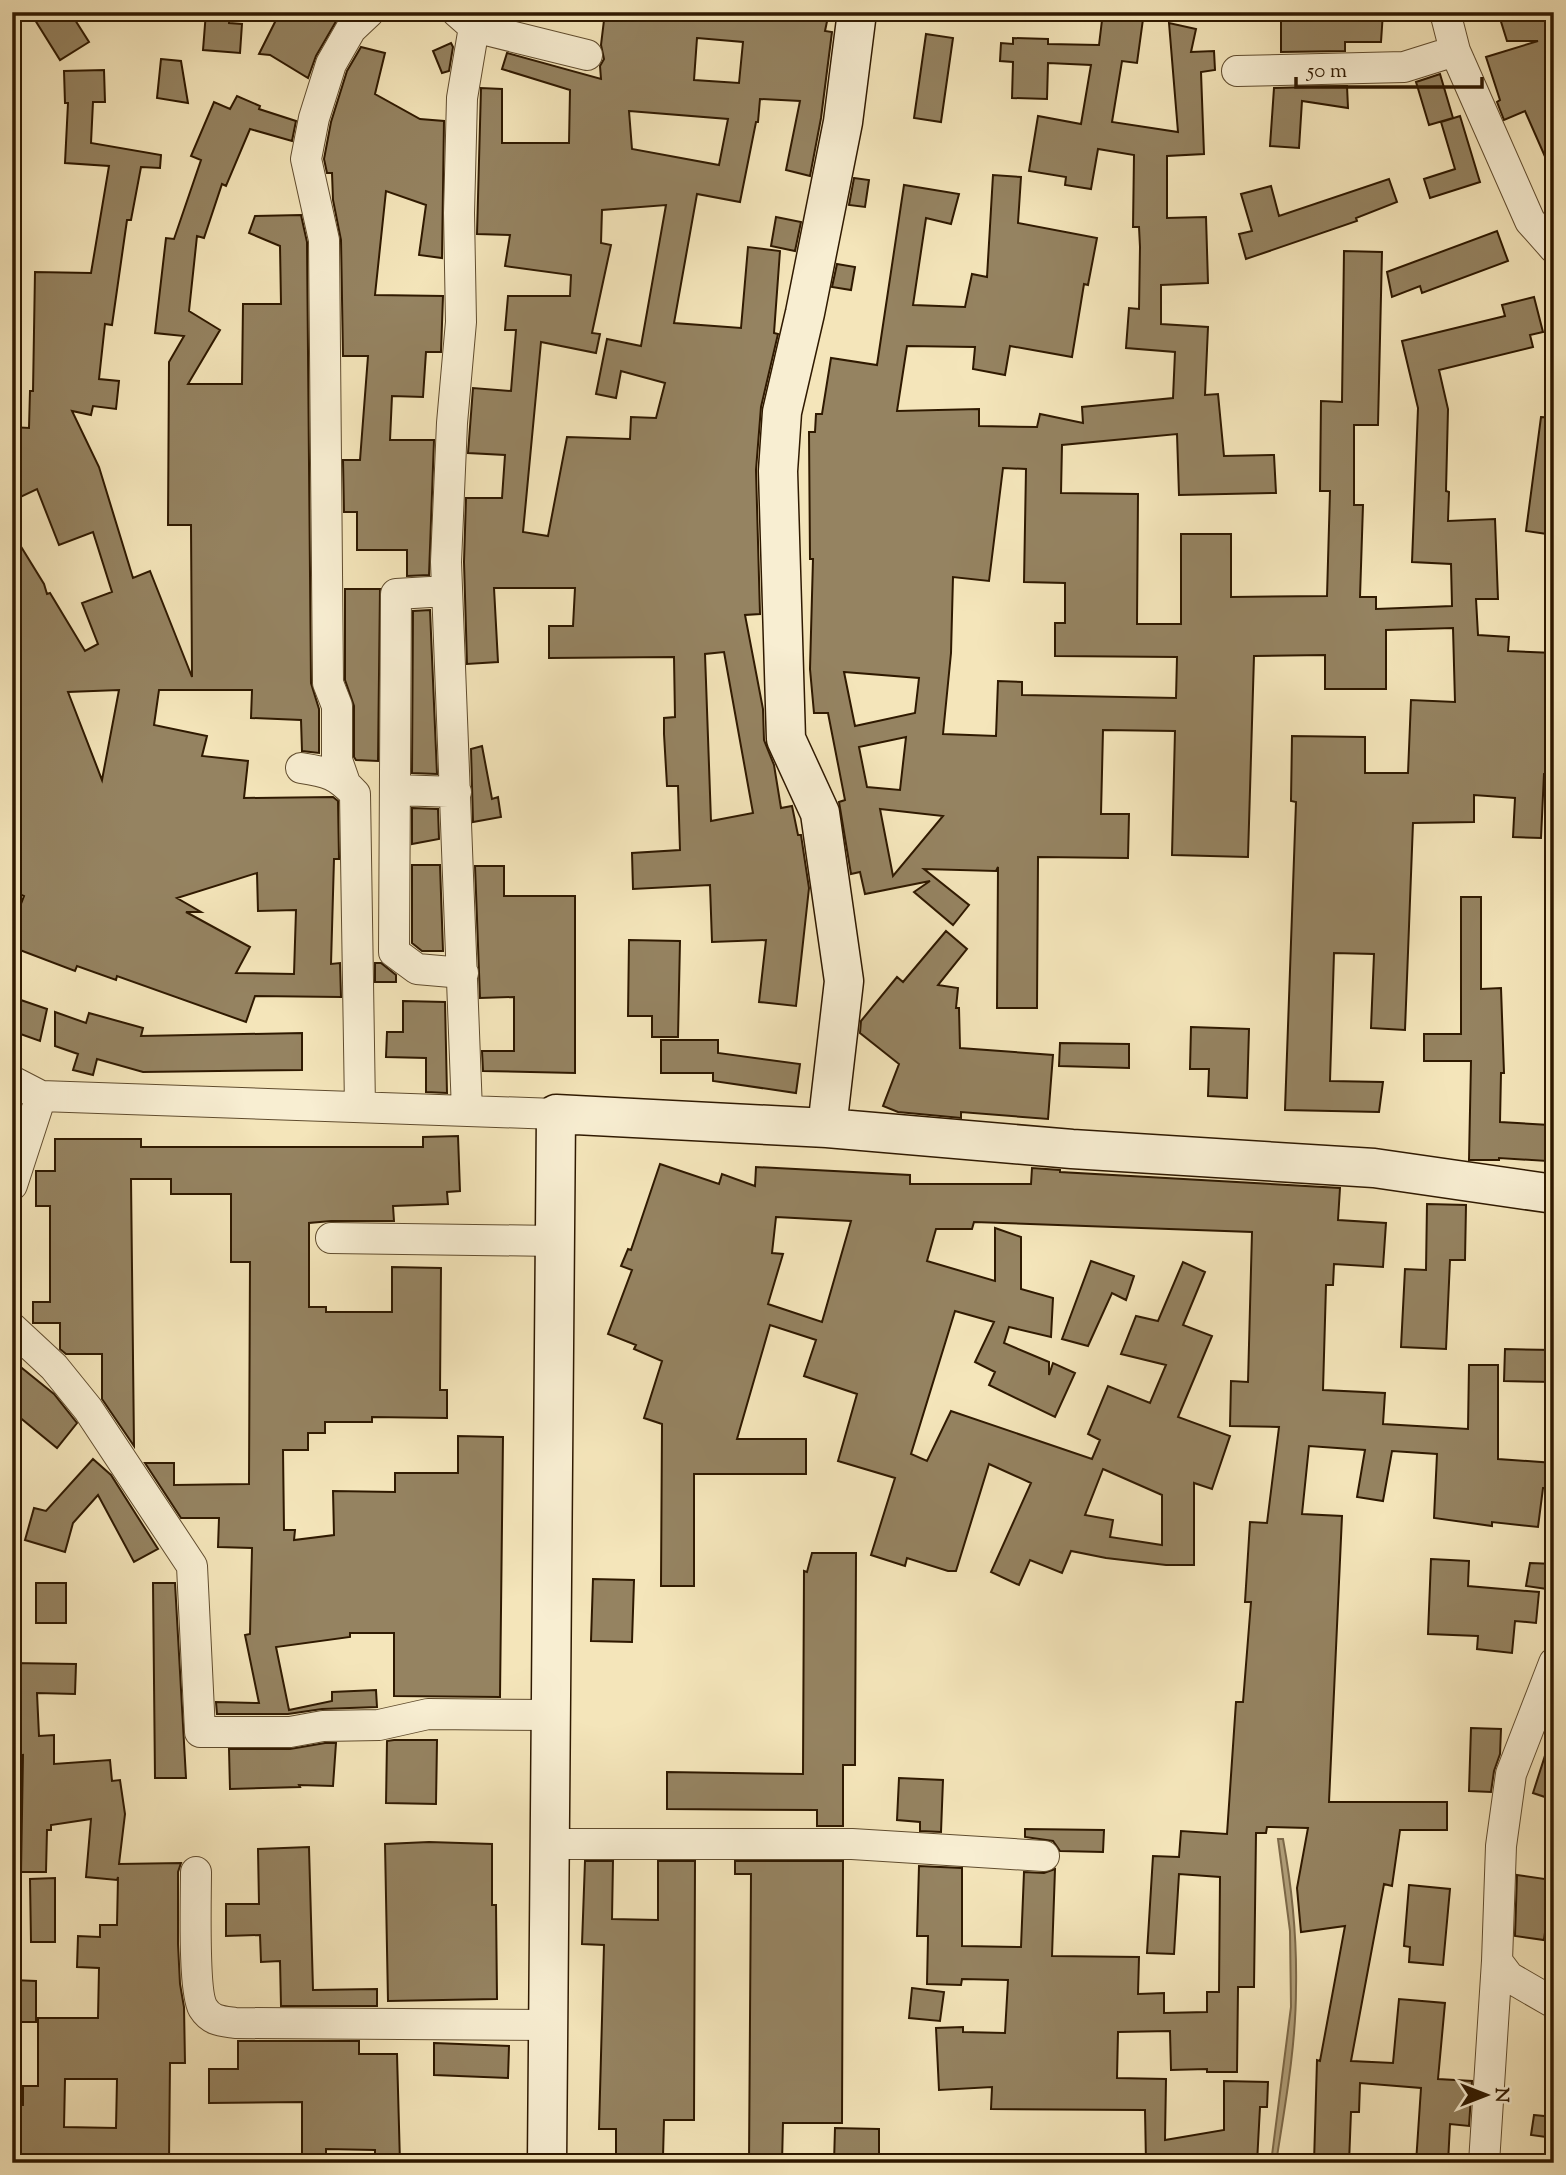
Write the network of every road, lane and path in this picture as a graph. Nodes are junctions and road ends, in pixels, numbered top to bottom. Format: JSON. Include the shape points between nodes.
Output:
{"nodes":[{"id":1,"x":369,"y":12,"type":"edge"},
{"id":2,"x":857,"y":12,"type":"edge"},
{"id":3,"x":1445,"y":12,"type":"edge"},
{"id":4,"x":466,"y":20,"type":"edge"},
{"id":5,"x":1455,"y":51,"type":"junction"},
{"id":6,"x":587,"y":55,"type":"dead end"},
{"id":7,"x":1237,"y":71,"type":"dead end"},
{"id":8,"x":1554,"y":248,"type":"edge"},
{"id":9,"x":447,"y":591,"type":"junction"},
{"id":10,"x":301,"y":768,"type":"dead end"},
{"id":11,"x":345,"y":783,"type":"junction"},
{"id":12,"x":395,"y":790,"type":"junction"},
{"id":13,"x":456,"y":792,"type":"junction"},
{"id":14,"x":463,"y":973,"type":"junction"},
{"id":15,"x":12,"y":1081,"type":"edge"},
{"id":16,"x":41,"y":1096,"type":"junction"},
{"id":17,"x":360,"y":1107,"type":"junction"},
{"id":18,"x":467,"y":1111,"type":"junction"},
{"id":19,"x":556,"y":1114,"type":"junction"},
{"id":20,"x":827,"y":1128,"type":"junction"},
{"id":21,"x":12,"y":1185,"type":"edge"},
{"id":22,"x":1554,"y":1194,"type":"edge"},
{"id":23,"x":331,"y":1237,"type":"dead end"},
{"id":24,"x":555,"y":1241,"type":"junction"},
{"id":25,"x":12,"y":1328,"type":"edge"},
{"id":26,"x":1554,"y":1663,"type":"edge"},
{"id":27,"x":551,"y":1715,"type":"junction"},
{"id":28,"x":550,"y":1844,"type":"junction"},
{"id":29,"x":1044,"y":1856,"type":"dead end"},
{"id":30,"x":196,"y":1872,"type":"dead end"},
{"id":31,"x":1497,"y":1961,"type":"junction"},
{"id":32,"x":1554,"y":2003,"type":"edge"},
{"id":33,"x":549,"y":2025,"type":"junction"},
{"id":34,"x":547,"y":2163,"type":"edge"},
{"id":35,"x":1484,"y":2163,"type":"edge"}],
"edges":[{"from":1,"to":11,"type":"street","via":[[351,29],[331,64],[306,159],[324,240],[328,683],[337,706],[337,760]]},
{"from":2,"to":20,"type":"street","via":[[843,122],[782,412],[778,471],[786,739],[820,813],[844,981]]},
{"from":3,"to":5,"type":"street"},
{"from":4,"to":6,"type":"street"},
{"from":4,"to":9,"type":"street","via":[[458,213],[461,322],[452,423]]},
{"from":5,"to":7,"type":"street","via":[[1404,67]]},
{"from":5,"to":8,"type":"street","via":[[1531,221]]},
{"from":9,"to":12,"type":"street","via":[[396,594]]},
{"from":9,"to":13,"type":"street"},
{"from":10,"to":11,"type":"street","via":[[328,772]]},
{"from":11,"to":17,"type":"street","via":[[355,794]]},
{"from":12,"to":13,"type":"street"},
{"from":12,"to":14,"type":"street","via":[[394,952],[417,969]]},
{"from":13,"to":14,"type":"street"},
{"from":14,"to":18,"type":"street"},
{"from":15,"to":16,"type":"street"},
{"from":16,"to":17,"type":"street"},
{"from":16,"to":21,"type":"street"},
{"from":17,"to":18,"type":"street"},
{"from":18,"to":19,"type":"street"},
{"from":19,"to":20,"type":"street"},
{"from":19,"to":24,"type":"street"},
{"from":20,"to":22,"type":"street","via":[[1374,1168]]},
{"from":23,"to":24,"type":"street"},
{"from":24,"to":27,"type":"street"},
{"from":25,"to":27,"type":"street","via":[[54,1367],[88,1409],[192,1566],[200,1732],[290,1732],[379,1725],[428,1714]]},
{"from":26,"to":31,"type":"street","via":[[1511,1774],[1501,1846]]},
{"from":27,"to":28,"type":"street"},
{"from":28,"to":29,"type":"street","via":[[852,1844]]},
{"from":28,"to":33,"type":"street"},
{"from":30,"to":33,"type":"street","via":[[198,1987],[202,2007],[214,2020]]},
{"from":31,"to":32,"type":"street","via":[[1509,1977]]},
{"from":31,"to":35,"type":"street"},
{"from":33,"to":34,"type":"street"}]}
